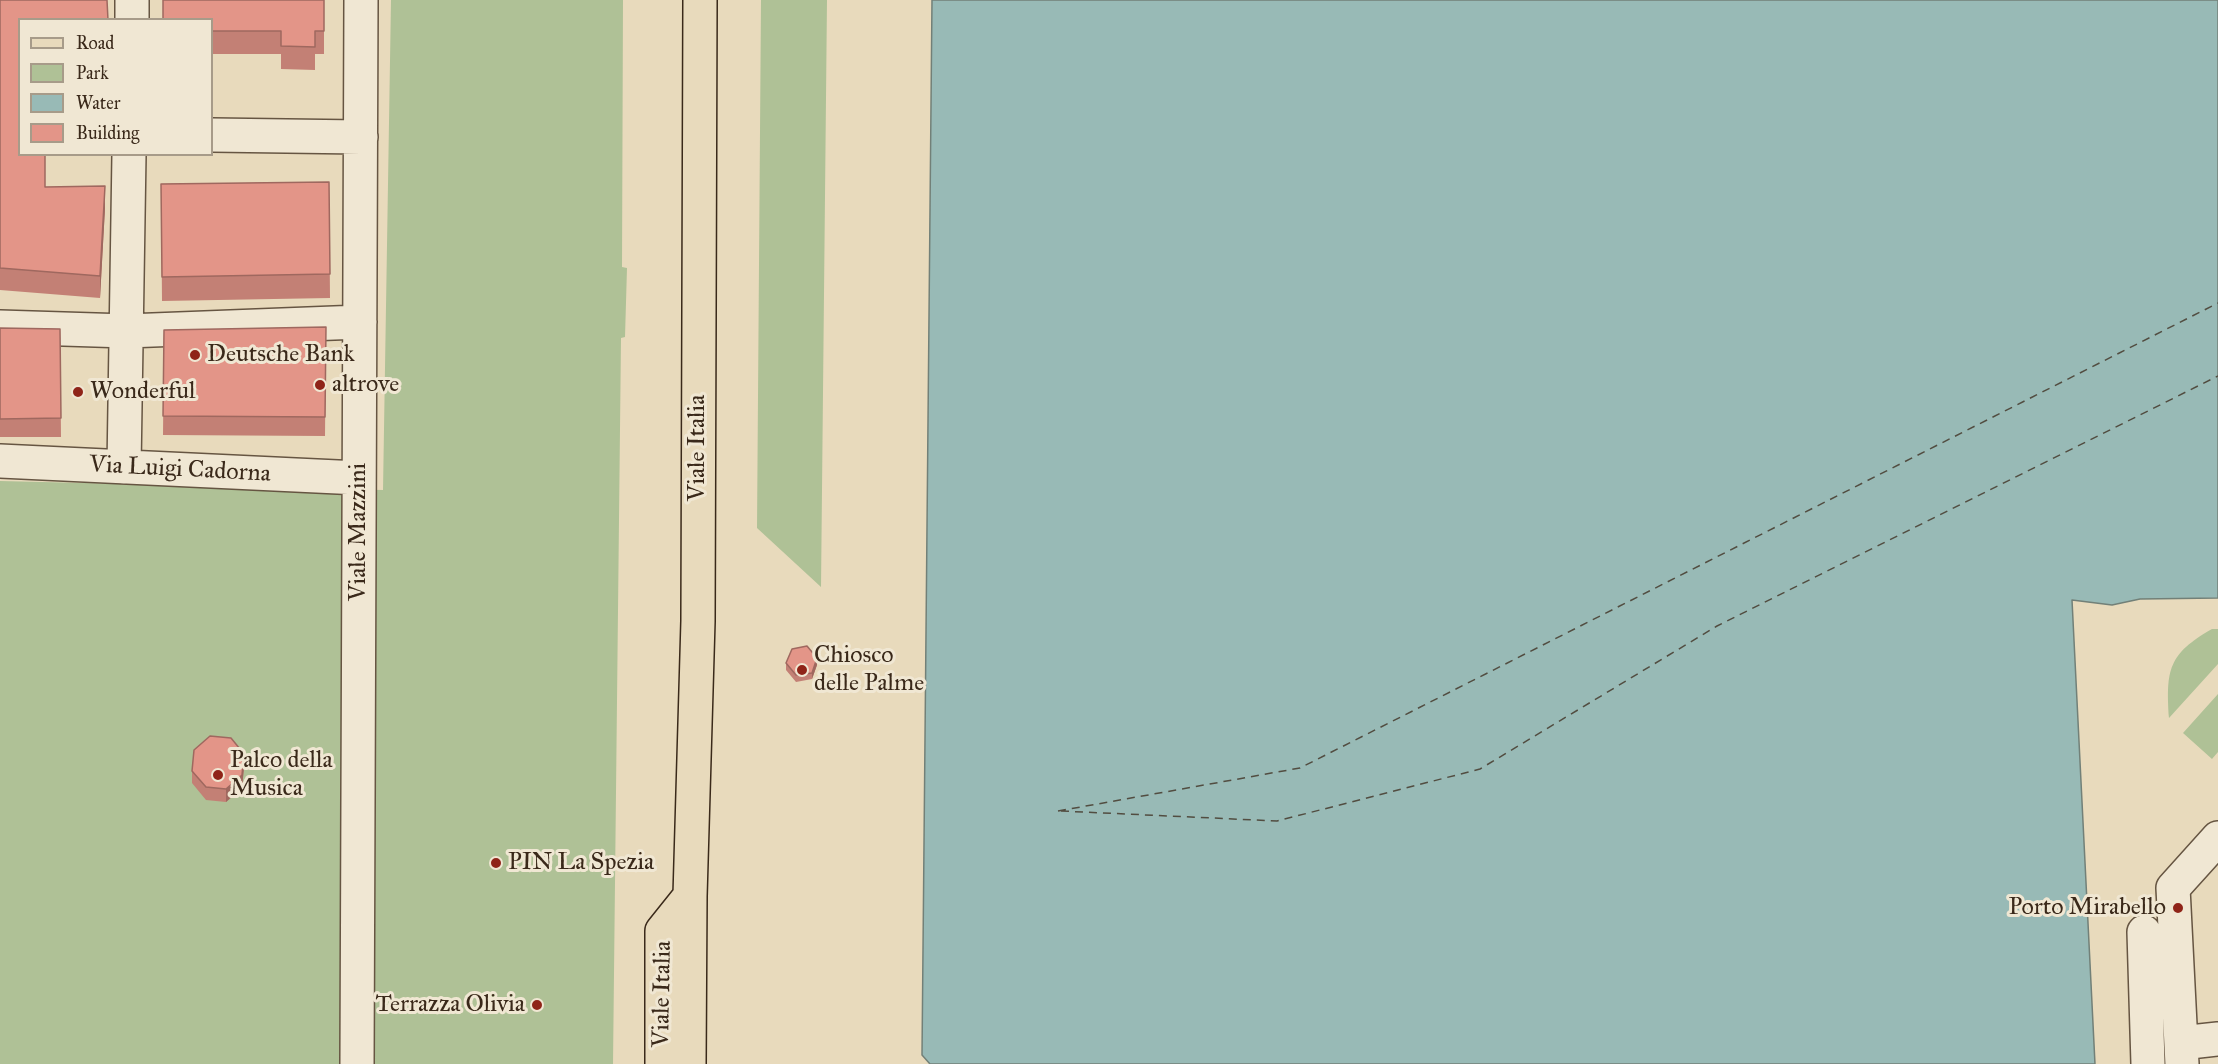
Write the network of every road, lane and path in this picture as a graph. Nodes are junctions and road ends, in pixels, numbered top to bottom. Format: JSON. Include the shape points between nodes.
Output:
{"nodes":[{"id":1,"x":132,"y":0,"type":"edge"},
{"id":2,"x":361,"y":0,"type":"edge"},
{"id":3,"x":700,"y":0,"type":"edge"},
{"id":4,"x":132,"y":18,"type":"edge"},
{"id":5,"x":213,"y":135,"type":"edge"},
{"id":6,"x":361,"y":137,"type":"junction"},
{"id":7,"x":129,"y":156,"type":"edge"},
{"id":8,"x":360,"y":322,"type":"junction"},
{"id":9,"x":0,"y":327,"type":"edge"},
{"id":10,"x":126,"y":331,"type":"junction"},
{"id":11,"x":0,"y":461,"type":"edge"},
{"id":12,"x":124,"y":467,"type":"junction"},
{"id":13,"x":359,"y":478,"type":"junction"},
{"id":14,"x":2218,"y":838,"type":"edge"},
{"id":15,"x":690,"y":896,"type":"junction"},
{"id":16,"x":2144,"y":932,"type":"dead end"},
{"id":17,"x":2218,"y":1039,"type":"edge"},
{"id":18,"x":2181,"y":1054,"type":"edge"},
{"id":19,"x":357,"y":1064,"type":"edge"},
{"id":20,"x":662,"y":1064,"type":"edge"},
{"id":21,"x":690,"y":1064,"type":"edge"},
{"id":22,"x":2148,"y":1064,"type":"edge"}],
"edges":[{"from":1,"to":4,"type":"street"},
{"from":2,"to":6,"type":"street","name":"Viale Mazzini"},
{"from":3,"to":15,"type":"main road","name":"Viale Italia","via":[[698,621]]},
{"from":5,"to":6,"type":"street"},
{"from":6,"to":8,"type":"street","name":"Viale Mazzini"},
{"from":7,"to":10,"type":"street"},
{"from":8,"to":10,"type":"street"},
{"from":8,"to":13,"type":"street","name":"Viale Mazzini"},
{"from":9,"to":10,"type":"street"},
{"from":10,"to":12,"type":"street"},
{"from":11,"to":12,"type":"street","name":"Via Luigi Cadorna"},
{"from":12,"to":13,"type":"street","name":"Via Luigi Cadorna"},
{"from":13,"to":19,"type":"street","name":"Viale Mazzini"},
{"from":14,"to":18,"type":"street","via":[[2173,888]]},
{"from":15,"to":20,"type":"main road","name":"Viale Italia","via":[[662,931]]},
{"from":15,"to":21,"type":"main road","name":"Viale Italia"},
{"from":16,"to":22,"type":"street"},
{"from":17,"to":18,"type":"street"}]}
